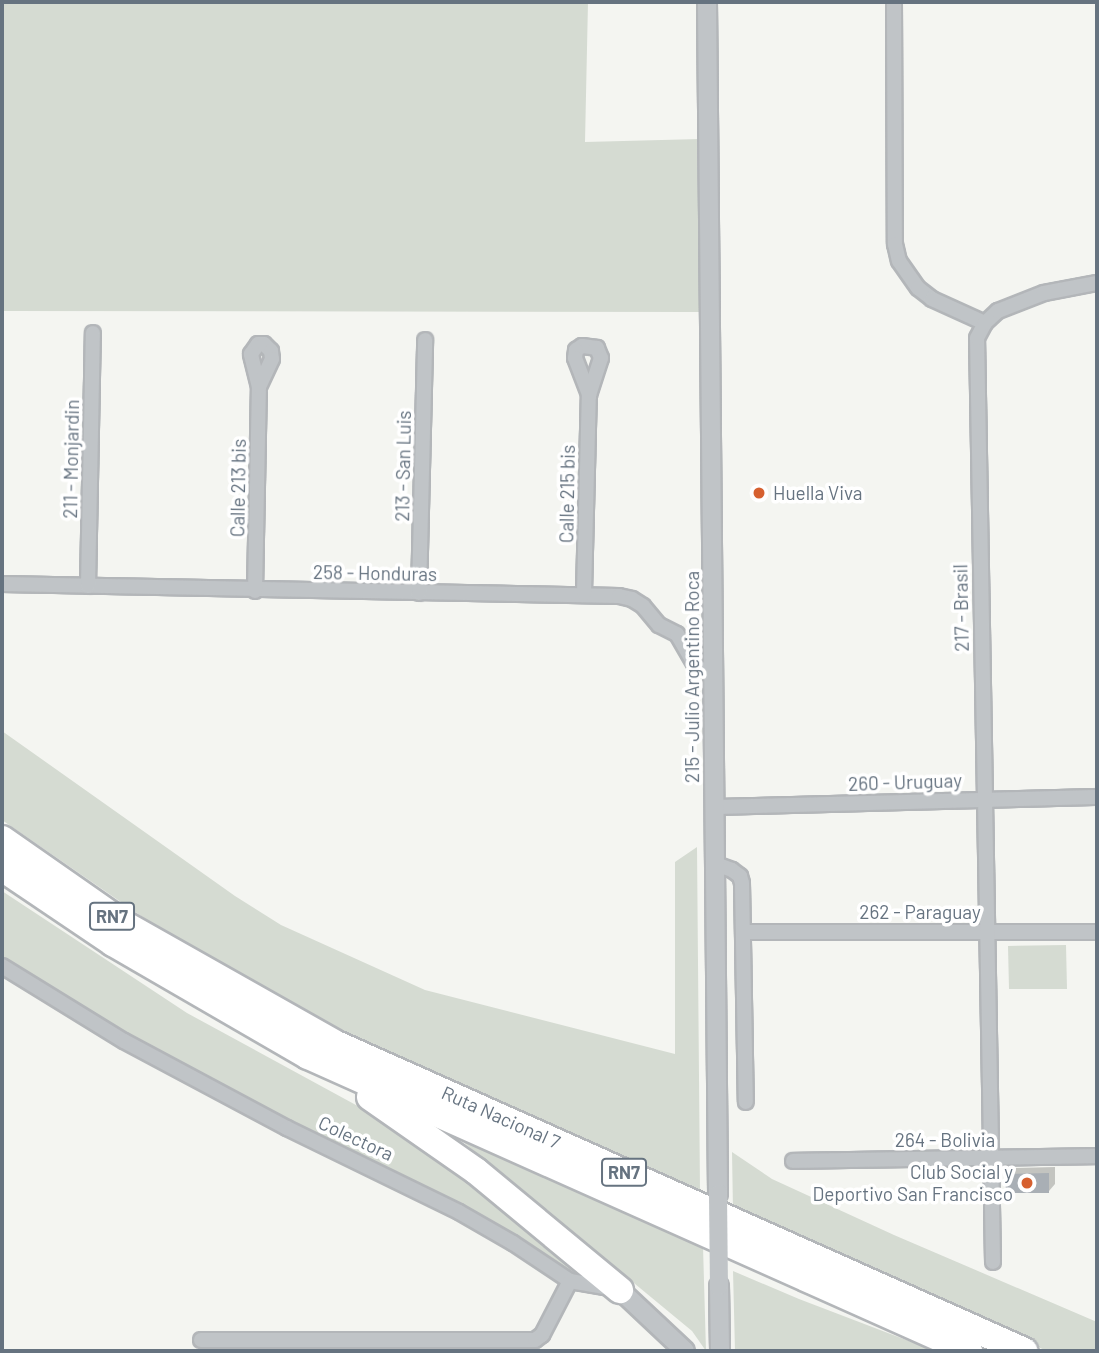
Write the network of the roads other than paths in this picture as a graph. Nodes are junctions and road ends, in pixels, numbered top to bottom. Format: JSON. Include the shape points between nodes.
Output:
{"nodes":[{"id":1,"x":707,"y":2,"type":"edge"},
{"id":2,"x":894,"y":2,"type":"edge"},
{"id":3,"x":1097,"y":283,"type":"edge"},
{"id":4,"x":985,"y":323,"type":"junction"},
{"id":5,"x":93,"y":333,"type":"dead end"},
{"id":6,"x":425,"y":340,"type":"dead end"},
{"id":7,"x":259,"y":387,"type":"dead end"},
{"id":8,"x":589,"y":395,"type":"dead end"},
{"id":9,"x":2,"y":584,"type":"edge"},
{"id":10,"x":88,"y":586,"type":"junction"},
{"id":11,"x":255,"y":591,"type":"junction"},
{"id":12,"x":419,"y":593,"type":"junction"},
{"id":13,"x":584,"y":593,"type":"junction"},
{"id":14,"x":713,"y":672,"type":"junction"},
{"id":15,"x":1097,"y":797,"type":"edge"},
{"id":16,"x":984,"y":798,"type":"junction"},
{"id":17,"x":714,"y":807,"type":"junction"},
{"id":18,"x":2,"y":839,"type":"edge"},
{"id":19,"x":713,"y":863,"type":"junction"},
{"id":20,"x":2,"y":868,"type":"edge"},
{"id":21,"x":743,"y":932,"type":"junction"},
{"id":22,"x":985,"y":932,"type":"junction"},
{"id":23,"x":1097,"y":932,"type":"edge"},
{"id":24,"x":2,"y":966,"type":"edge"},
{"id":25,"x":308,"y":1056,"type":"junction"},
{"id":26,"x":746,"y":1101,"type":"dead end"},
{"id":27,"x":1097,"y":1156,"type":"edge"},
{"id":28,"x":992,"y":1160,"type":"junction"},
{"id":29,"x":793,"y":1161,"type":"dead end"},
{"id":30,"x":993,"y":1262,"type":"dead end"},
{"id":31,"x":570,"y":1281,"type":"junction"},
{"id":32,"x":620,"y":1290,"type":"junction"},
{"id":33,"x":201,"y":1340,"type":"dead end"},
{"id":34,"x":685,"y":1351,"type":"edge"},
{"id":35,"x":720,"y":1351,"type":"edge"},
{"id":36,"x":969,"y":1351,"type":"edge"},
{"id":37,"x":1024,"y":1351,"type":"edge"}],
"edges":[{"from":1,"to":14,"type":"street","name":"215 - Julio Argentino Roca"},
{"from":2,"to":4,"type":"street","via":[[895,244],[899,261],[932,299]]},
{"from":3,"to":4,"type":"street","via":[[1023,300],[998,311]]},
{"from":4,"to":16,"type":"street","name":"217 - Brasil","via":[[977,338],[976,363]]},
{"from":5,"to":10,"type":"street","name":"211 - Monjardin"},
{"from":6,"to":12,"type":"street","name":"213 - San Luis"},
{"from":7,"to":11,"type":"street","name":"Calle 213 bis"},
{"from":8,"to":13,"type":"street","name":"Calle 215 bis"},
{"from":9,"to":10,"type":"street","name":"258 - Honduras"},
{"from":10,"to":11,"type":"street","name":"258 - Honduras"},
{"from":11,"to":12,"type":"street","name":"258 - Honduras"},
{"from":12,"to":13,"type":"street","name":"258 - Honduras"},
{"from":13,"to":14,"type":"street","name":"258 - Honduras","via":[[632,599],[659,625],[677,634],[697,668]]},
{"from":14,"to":17,"type":"street","name":"215 - Julio Argentino Roca"},
{"from":15,"to":16,"type":"street","name":"260 - Uruguay"},
{"from":16,"to":17,"type":"street","name":"260 - Uruguay"},
{"from":16,"to":22,"type":"street","name":"217 - Brasil"},
{"from":17,"to":19,"type":"street","name":"215 - Julio Argentino Roca"},
{"from":18,"to":37,"type":"highway","name":"Ruta Nacional 7","number":"RN7","via":[[124,924],[334,1043]]},
{"from":19,"to":21,"type":"street","via":[[740,876]]},
{"from":19,"to":35,"type":"street","name":"215 - Julio Argentino Roca","bridge":true},
{"from":20,"to":25,"type":"highway","name":"Ruta Nacional 7","number":"RN7","via":[[113,943]]},
{"from":21,"to":22,"type":"street","name":"262 - Paraguay"},
{"from":21,"to":26,"type":"street"},
{"from":22,"to":23,"type":"street","name":"262 - Paraguay"},
{"from":22,"to":28,"type":"street","name":"217 - Brasil"},
{"from":24,"to":31,"type":"street","name":"Colectora","via":[[135,1047],[286,1128],[459,1212]]},
{"from":25,"to":32,"type":"highway","via":[[476,1171]]},
{"from":25,"to":36,"type":"highway","name":"Ruta Nacional 7","number":"RN7"},
{"from":27,"to":28,"type":"street","name":"264 - Bolivia"},
{"from":28,"to":29,"type":"street","name":"264 - Bolivia"},
{"from":28,"to":30,"type":"street","name":"217 - Brasil"},
{"from":31,"to":32,"type":"street","name":"Colectora"},
{"from":31,"to":33,"type":"street","via":[[535,1340]]},
{"from":32,"to":34,"type":"street"}]}
